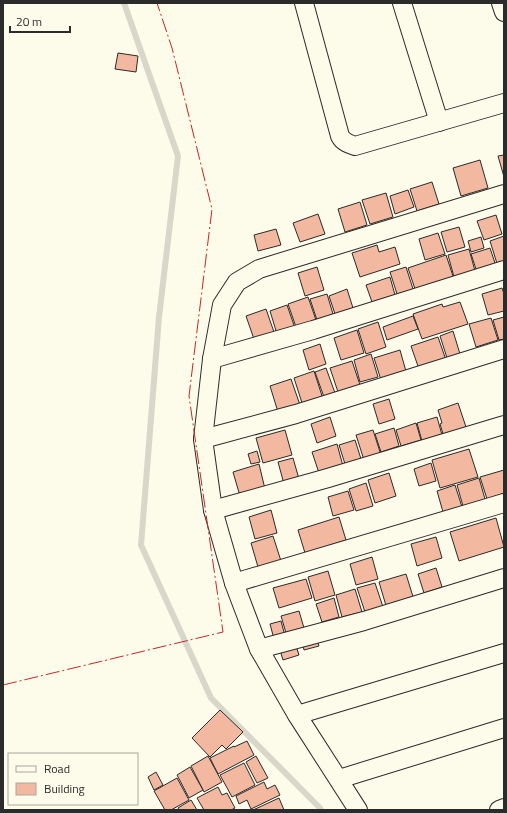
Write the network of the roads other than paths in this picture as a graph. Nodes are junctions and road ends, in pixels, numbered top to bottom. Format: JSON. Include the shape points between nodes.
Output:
{"nodes":[{"id":1,"x":304,"y":3,"type":"edge"},
{"id":2,"x":402,"y":3,"type":"edge"},
{"id":3,"x":501,"y":3,"type":"edge"},
{"id":4,"x":504,"y":12,"type":"edge"},
{"id":5,"x":504,"y":103,"type":"edge"},
{"id":6,"x":439,"y":122,"type":"junction"},
{"id":7,"x":504,"y":194,"type":"edge"},
{"id":8,"x":504,"y":270,"type":"edge"},
{"id":9,"x":504,"y":349,"type":"edge"},
{"id":10,"x":212,"y":360,"type":"junction"},
{"id":11,"x":504,"y":425,"type":"edge"},
{"id":12,"x":204,"y":439,"type":"junction"},
{"id":13,"x":504,"y":503,"type":"edge"},
{"id":14,"x":214,"y":510,"type":"junction"},
{"id":15,"x":504,"y":578,"type":"edge"},
{"id":16,"x":234,"y":583,"type":"junction"},
{"id":17,"x":259,"y":649,"type":"junction"},
{"id":18,"x":504,"y":653,"type":"edge"},
{"id":19,"x":297,"y":715,"type":"junction"},
{"id":20,"x":504,"y":728,"type":"edge"},
{"id":21,"x":339,"y":779,"type":"junction"},
{"id":22,"x":504,"y":808,"type":"edge"},
{"id":23,"x":358,"y":810,"type":"edge"},
{"id":24,"x":499,"y":810,"type":"edge"}],
"edges":[{"from":1,"to":6,"type":"street","via":[[342,139],[355,146]]},
{"from":2,"to":6,"type":"street"},
{"from":3,"to":4,"type":"street"},
{"from":5,"to":6,"type":"street"},
{"from":7,"to":10,"type":"street","via":[[259,269],[237,282],[222,305]]},
{"from":8,"to":10,"type":"street"},
{"from":9,"to":12,"type":"street","via":[[303,412]]},
{"from":10,"to":12,"type":"street"},
{"from":11,"to":14,"type":"street"},
{"from":12,"to":14,"type":"street"},
{"from":13,"to":16,"type":"street"},
{"from":14,"to":16,"type":"street"},
{"from":15,"to":17,"type":"street","via":[[364,621]]},
{"from":16,"to":17,"type":"street"},
{"from":17,"to":19,"type":"street"},
{"from":18,"to":19,"type":"street"},
{"from":19,"to":21,"type":"street"},
{"from":20,"to":21,"type":"street"},
{"from":21,"to":23,"type":"street"},
{"from":22,"to":24,"type":"street"}]}
